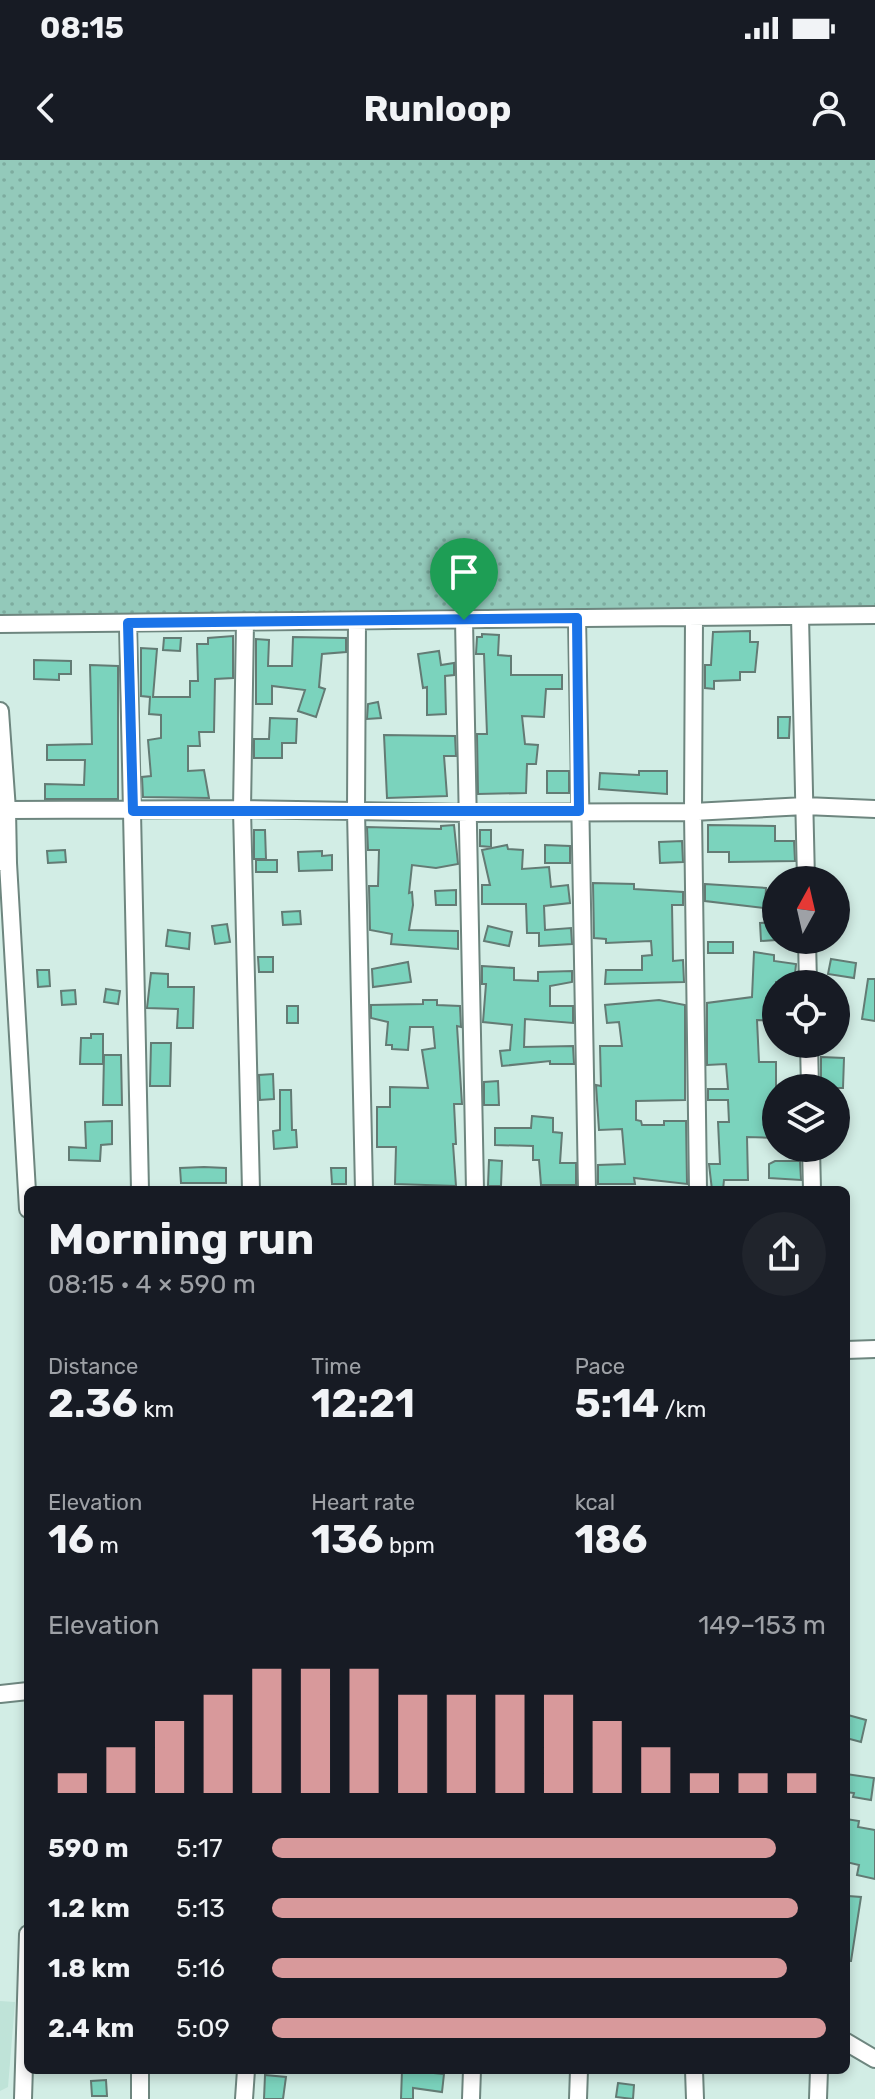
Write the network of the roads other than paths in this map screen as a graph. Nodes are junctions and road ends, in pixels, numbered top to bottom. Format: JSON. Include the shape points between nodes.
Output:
{"nodes":[{"id":1,"x":875,"y":615,"type":"edge"},
{"id":2,"x":800,"y":616,"type":"junction"},
{"id":3,"x":694,"y":617,"type":"junction"},
{"id":4,"x":577,"y":618,"type":"junction"},
{"id":5,"x":464,"y":620,"type":"junction"},
{"id":6,"x":357,"y":621,"type":"junction"},
{"id":7,"x":245,"y":622,"type":"junction"},
{"id":8,"x":128,"y":623,"type":"junction"},
{"id":9,"x":0,"y":624,"type":"edge"},
{"id":10,"x":0,"y":711,"type":"edge"},
{"id":11,"x":805,"y":806,"type":"junction"},
{"id":12,"x":242,"y":809,"type":"junction"},
{"id":13,"x":875,"y":809,"type":"edge"},
{"id":14,"x":7,"y":810,"type":"junction"},
{"id":15,"x":133,"y":811,"type":"junction"},
{"id":16,"x":356,"y":811,"type":"junction"},
{"id":17,"x":579,"y":811,"type":"junction"},
{"id":18,"x":693,"y":812,"type":"junction"},
{"id":19,"x":468,"y":813,"type":"junction"},
{"id":20,"x":4,"y":862,"type":"edge"},
{"id":21,"x":806,"y":866,"type":"edge"},
{"id":22,"x":811,"y":1162,"type":"edge"},
{"id":23,"x":26,"y":1186,"type":"edge"},
{"id":24,"x":140,"y":1186,"type":"edge"},
{"id":25,"x":251,"y":1186,"type":"edge"},
{"id":26,"x":364,"y":1186,"type":"edge"},
{"id":27,"x":475,"y":1186,"type":"edge"},
{"id":28,"x":587,"y":1186,"type":"edge"},
{"id":29,"x":698,"y":1186,"type":"edge"},
{"id":30,"x":812,"y":1186,"type":"edge"},
{"id":31,"x":875,"y":1349,"type":"edge"},
{"id":32,"x":850,"y":1350,"type":"edge"},
{"id":33,"x":24,"y":1691,"type":"edge"},
{"id":34,"x":0,"y":1694,"type":"edge"},
{"id":35,"x":850,"y":2044,"type":"edge"},
{"id":36,"x":875,"y":2059,"type":"edge"},
{"id":37,"x":24,"y":2066,"type":"edge"},
{"id":38,"x":140,"y":2074,"type":"edge"},
{"id":39,"x":246,"y":2074,"type":"edge"},
{"id":40,"x":472,"y":2074,"type":"edge"},
{"id":41,"x":579,"y":2074,"type":"edge"},
{"id":42,"x":694,"y":2074,"type":"edge"},
{"id":43,"x":819,"y":2074,"type":"edge"},
{"id":44,"x":23,"y":2099,"type":"edge"},
{"id":45,"x":140,"y":2099,"type":"edge"},
{"id":46,"x":244,"y":2099,"type":"edge"},
{"id":47,"x":471,"y":2099,"type":"edge"},
{"id":48,"x":578,"y":2099,"type":"edge"},
{"id":49,"x":695,"y":2099,"type":"edge"},
{"id":50,"x":818,"y":2099,"type":"edge"}],
"edges":[{"from":1,"to":2,"type":"street"},
{"from":2,"to":3,"type":"street"},
{"from":2,"to":11,"type":"street"},
{"from":3,"to":4,"type":"street"},
{"from":3,"to":18,"type":"street"},
{"from":4,"to":5,"type":"street"},
{"from":4,"to":17,"type":"street"},
{"from":5,"to":6,"type":"street"},
{"from":5,"to":19,"type":"street"},
{"from":6,"to":7,"type":"street"},
{"from":6,"to":16,"type":"street"},
{"from":7,"to":8,"type":"street"},
{"from":7,"to":12,"type":"street"},
{"from":8,"to":9,"type":"street"},
{"from":8,"to":15,"type":"street"},
{"from":10,"to":14,"type":"street"},
{"from":11,"to":13,"type":"street"},
{"from":11,"to":18,"type":"street"},
{"from":11,"to":21,"type":"street"},
{"from":12,"to":15,"type":"street"},
{"from":12,"to":16,"type":"street"},
{"from":12,"to":25,"type":"street"},
{"from":14,"to":15,"type":"street"},
{"from":14,"to":20,"type":"street"},
{"from":15,"to":24,"type":"street"},
{"from":16,"to":19,"type":"street"},
{"from":16,"to":26,"type":"street"},
{"from":17,"to":18,"type":"street"},
{"from":17,"to":19,"type":"street"},
{"from":17,"to":28,"type":"street"},
{"from":18,"to":29,"type":"street"},
{"from":19,"to":27,"type":"street"},
{"from":20,"to":23,"type":"street"},
{"from":22,"to":30,"type":"street"},
{"from":31,"to":32,"type":"street"},
{"from":33,"to":34,"type":"street"},
{"from":35,"to":36,"type":"street"},
{"from":37,"to":44,"type":"street"},
{"from":38,"to":45,"type":"street"},
{"from":39,"to":46,"type":"street"},
{"from":40,"to":47,"type":"street"},
{"from":41,"to":48,"type":"street"},
{"from":42,"to":49,"type":"street"},
{"from":43,"to":50,"type":"street"}]}
